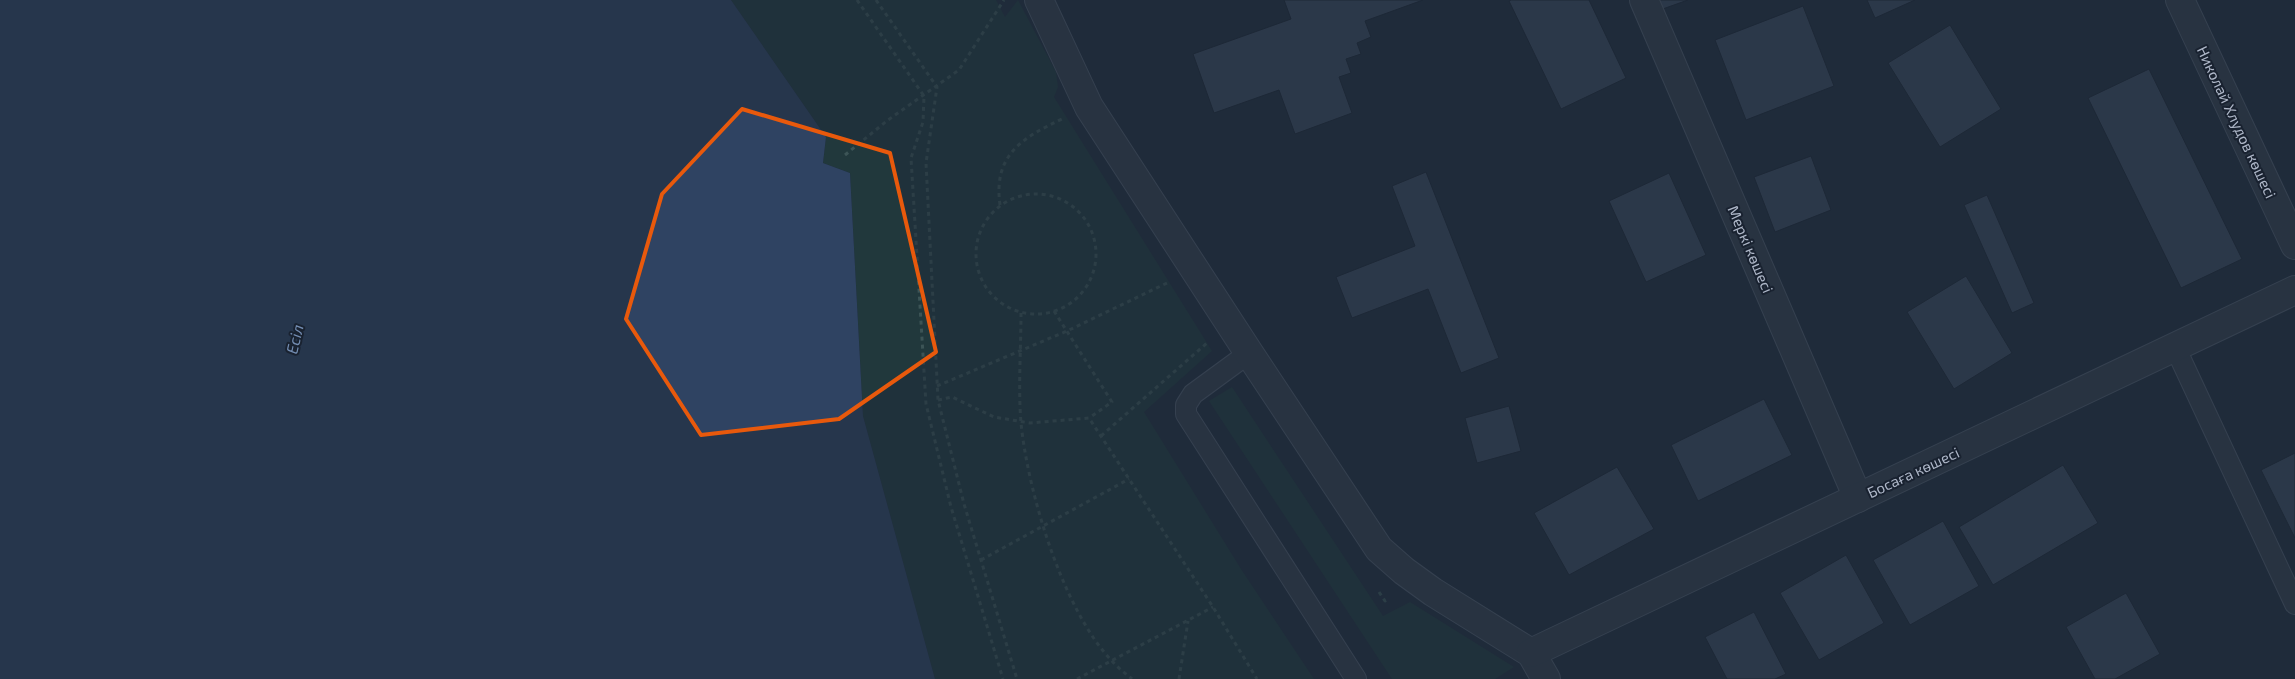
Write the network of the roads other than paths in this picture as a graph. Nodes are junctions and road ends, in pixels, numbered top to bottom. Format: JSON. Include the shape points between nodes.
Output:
{"nodes":[{"id":1,"x":1039,"y":0,"type":"edge"},
{"id":2,"x":1644,"y":0,"type":"edge"},
{"id":3,"x":2180,"y":0,"type":"edge"},
{"id":4,"x":2295,"y":245,"type":"edge"},
{"id":5,"x":2295,"y":290,"type":"edge"},
{"id":6,"x":2175,"y":347,"type":"junction"},
{"id":7,"x":1249,"y":353,"type":"junction"},
{"id":8,"x":1858,"y":498,"type":"junction"},
{"id":9,"x":2295,"y":604,"type":"edge"},
{"id":10,"x":1531,"y":653,"type":"junction"},
{"id":11,"x":1356,"y":679,"type":"edge"},
{"id":12,"x":1546,"y":679,"type":"edge"}],
"edges":[{"from":1,"to":7,"type":"street","via":[[1089,106]]},
{"from":2,"to":8,"type":"street","name":"Меркі көшесі"},
{"from":3,"to":4,"type":"street","name":"Николай Хлудов көшесі"},
{"from":5,"to":6,"type":"street","name":"Босаға көшесі"},
{"from":6,"to":8,"type":"street","name":"Босаға көшесі"},
{"from":6,"to":9,"type":"lane"},
{"from":7,"to":10,"type":"street","via":[[1379,549],[1433,592]]},
{"from":7,"to":11,"type":"lane","via":[[1193,394],[1186,405],[1186,414]]},
{"from":8,"to":10,"type":"street","name":"Босаға көшесі"},
{"from":10,"to":12,"type":"street"}]}
